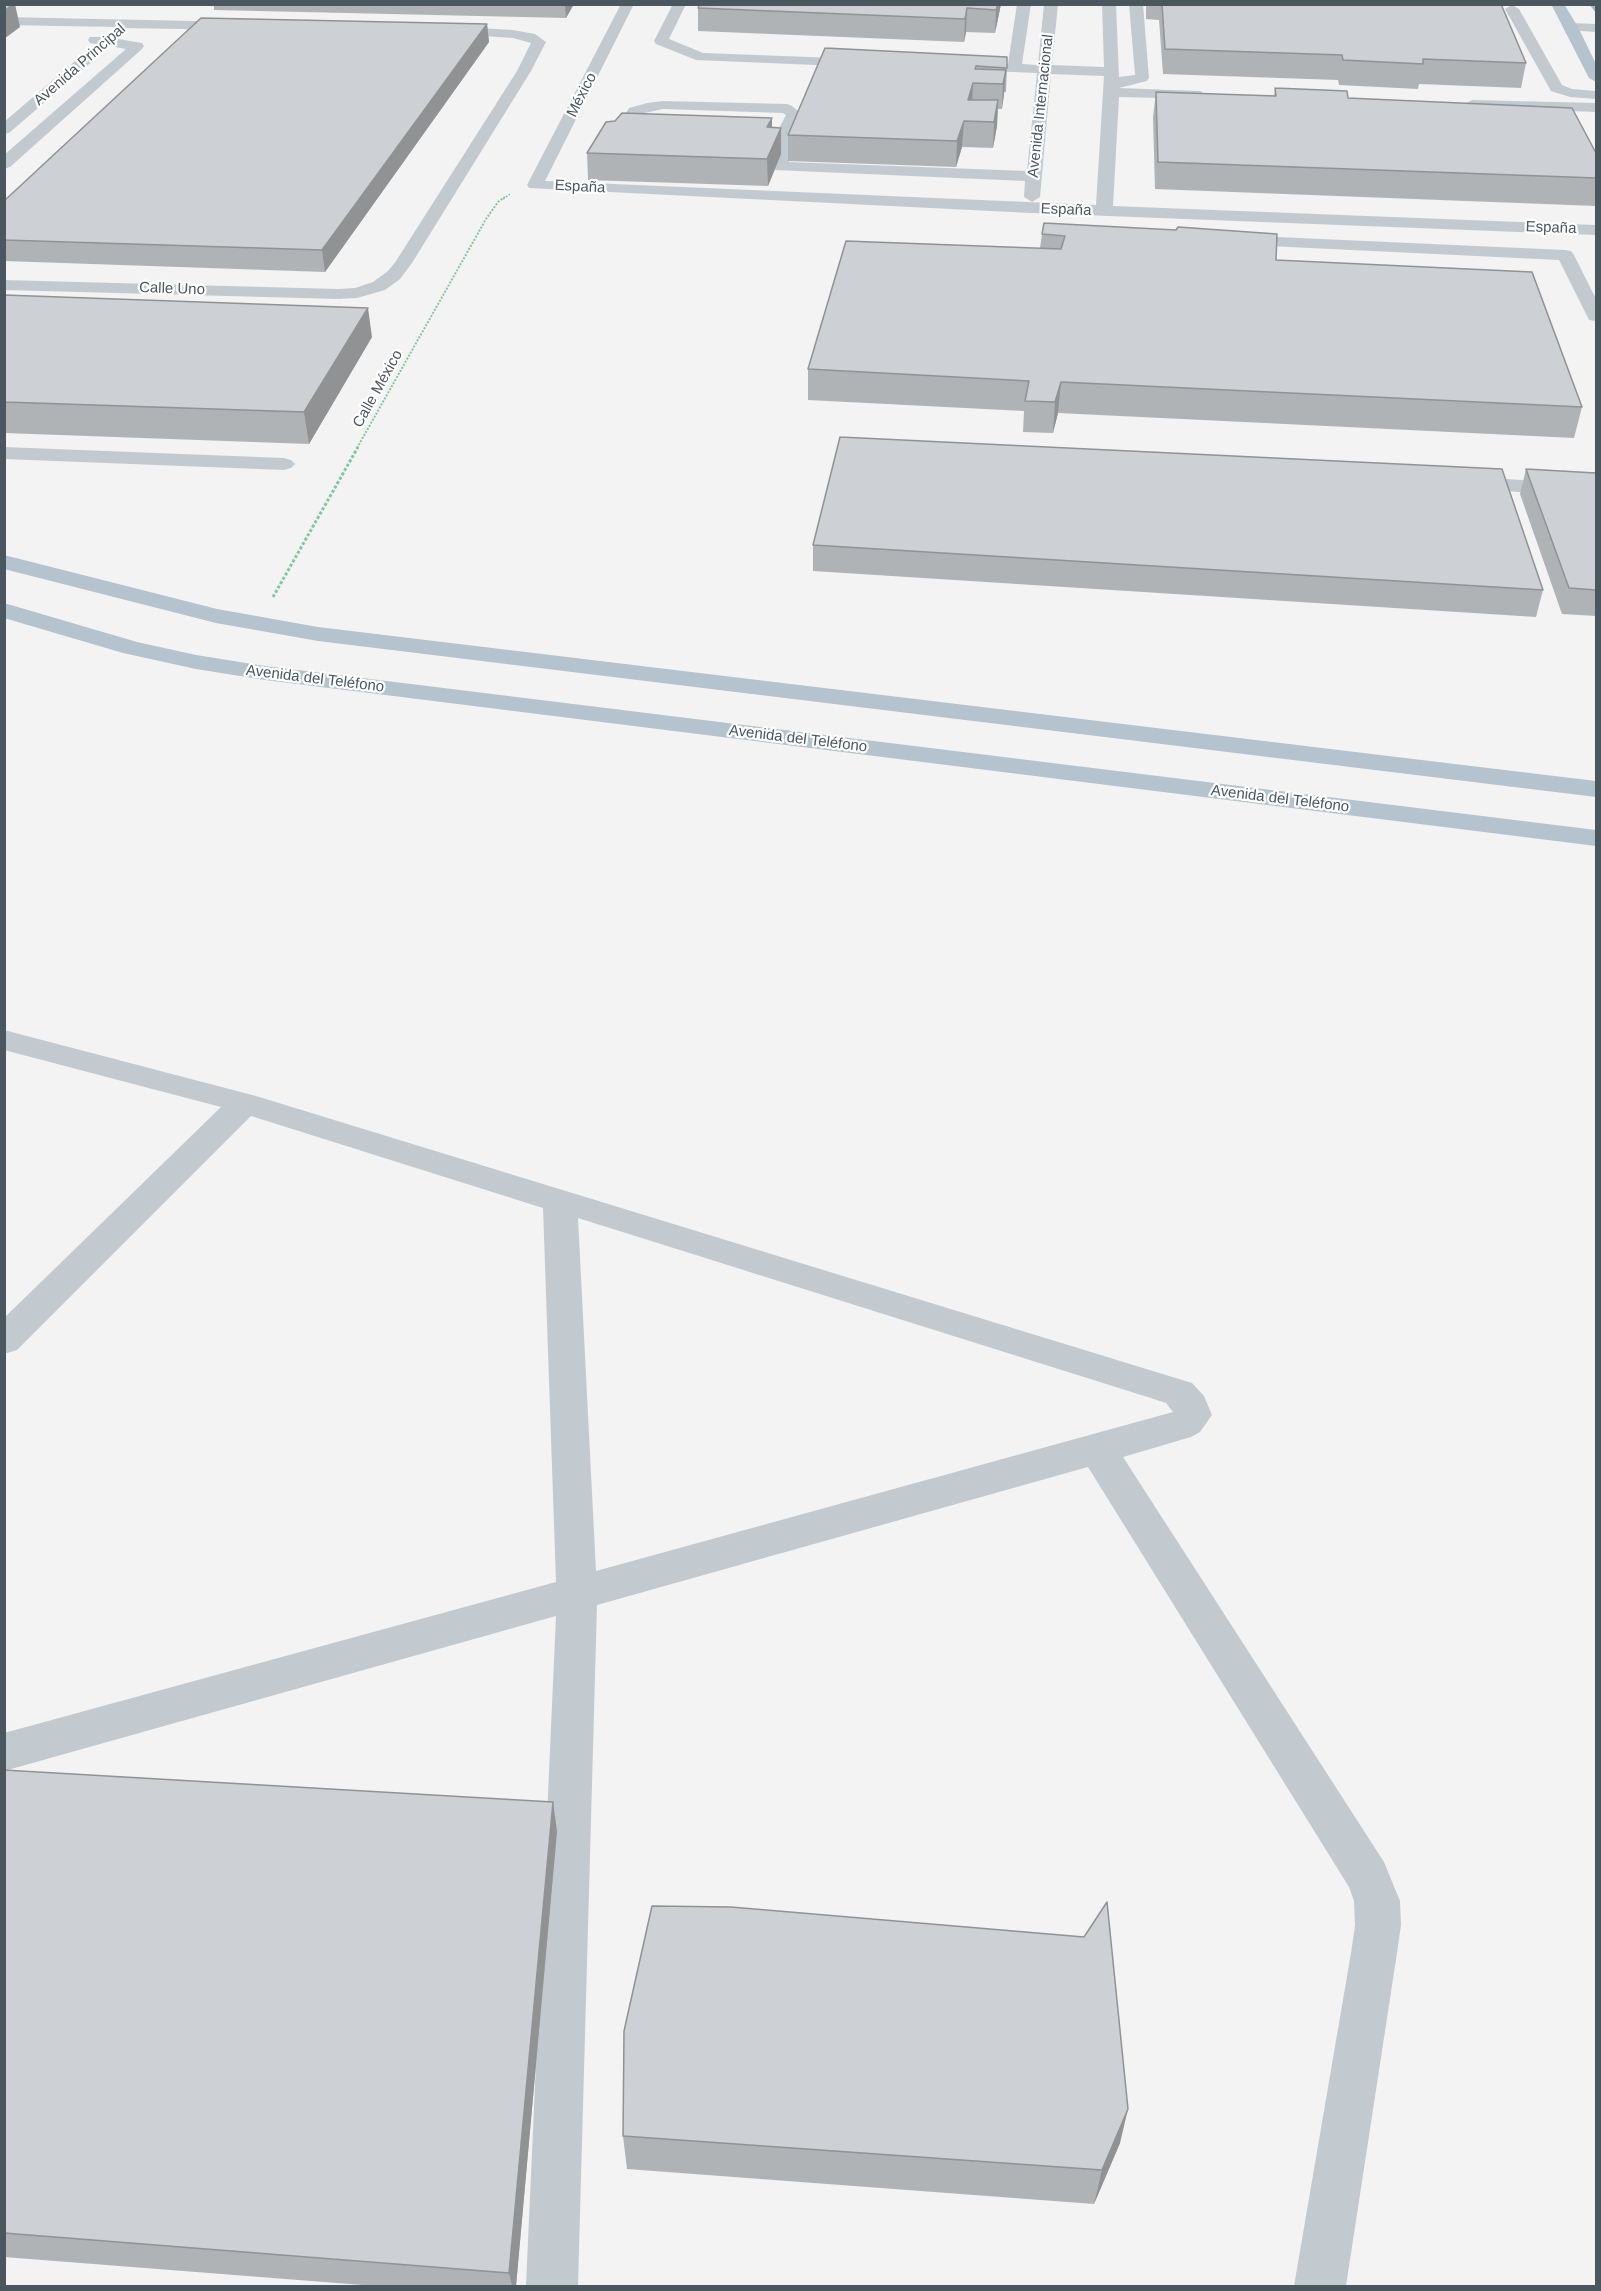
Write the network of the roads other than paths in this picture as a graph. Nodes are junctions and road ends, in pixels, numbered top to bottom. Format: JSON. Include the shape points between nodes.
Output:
{"nodes":[{"id":1,"x":628,"y":4,"type":"edge"},
{"id":2,"x":680,"y":4,"type":"edge"},
{"id":3,"x":1024,"y":4,"type":"edge"},
{"id":4,"x":1051,"y":4,"type":"edge"},
{"id":5,"x":1109,"y":4,"type":"edge"},
{"id":6,"x":1136,"y":4,"type":"edge"},
{"id":7,"x":1557,"y":4,"type":"edge"},
{"id":8,"x":1512,"y":9,"type":"dead end"},
{"id":9,"x":151,"y":10,"type":"dead end"},
{"id":10,"x":106,"y":17,"type":"junction"},
{"id":11,"x":4,"y":21,"type":"edge"},
{"id":12,"x":128,"y":23,"type":"junction"},
{"id":13,"x":248,"y":26,"type":"edge"},
{"id":14,"x":1571,"y":27,"type":"junction"},
{"id":15,"x":1596,"y":28,"type":"edge"},
{"id":16,"x":428,"y":29,"type":"edge"},
{"id":17,"x":109,"y":40,"type":"junction"},
{"id":18,"x":878,"y":63,"type":"edge"},
{"id":19,"x":949,"y":66,"type":"edge"},
{"id":20,"x":1014,"y":69,"type":"junction"},
{"id":21,"x":1045,"y":70,"type":"junction"},
{"id":22,"x":1596,"y":78,"type":"edge"},
{"id":23,"x":1111,"y":83,"type":"junction"},
{"id":24,"x":34,"y":84,"type":"dead end"},
{"id":25,"x":58,"y":84,"type":"junction"},
{"id":26,"x":89,"y":88,"type":"junction"},
{"id":27,"x":109,"y":92,"type":"dead end"},
{"id":28,"x":1214,"y":95,"type":"edge"},
{"id":29,"x":1596,"y":96,"type":"edge"},
{"id":30,"x":1454,"y":103,"type":"edge"},
{"id":31,"x":1596,"y":108,"type":"edge"},
{"id":32,"x":82,"y":117,"type":"dead end"},
{"id":33,"x":53,"y":121,"type":"junction"},
{"id":34,"x":6,"y":128,"type":"edge"},
{"id":35,"x":665,"y":135,"type":"edge"},
{"id":36,"x":4,"y":164,"type":"edge"},
{"id":37,"x":1034,"y":176,"type":"junction"},
{"id":38,"x":535,"y":185,"type":"joint"},
{"id":39,"x":1031,"y":208,"type":"junction"},
{"id":40,"x":1080,"y":210,"type":"junction"},
{"id":41,"x":1104,"y":211,"type":"junction"},
{"id":42,"x":1081,"y":230,"type":"edge"},
{"id":43,"x":1596,"y":230,"type":"edge"},
{"id":44,"x":1220,"y":239,"type":"edge"},
{"id":45,"x":1565,"y":255,"type":"junction"},
{"id":46,"x":1586,"y":261,"type":"dead end"},
{"id":47,"x":4,"y":285,"type":"edge"},
{"id":48,"x":1596,"y":316,"type":"edge"},
{"id":49,"x":4,"y":453,"type":"edge"},
{"id":50,"x":284,"y":464,"type":"dead end"},
{"id":51,"x":1444,"y":480,"type":"edge"},
{"id":52,"x":1596,"y":492,"type":"edge"},
{"id":53,"x":4,"y":562,"type":"edge"},
{"id":54,"x":4,"y":610,"type":"edge"},
{"id":55,"x":1596,"y":789,"type":"edge"},
{"id":56,"x":1596,"y":838,"type":"edge"},
{"id":57,"x":4,"y":1040,"type":"edge"},
{"id":58,"x":245,"y":1103,"type":"junction"},
{"id":59,"x":560,"y":1200,"type":"junction"},
{"id":60,"x":4,"y":1341,"type":"edge"},
{"id":61,"x":1098,"y":1450,"type":"junction"},
{"id":62,"x":577,"y":1594,"type":"junction"},
{"id":63,"x":4,"y":1752,"type":"edge"},
{"id":64,"x":552,"y":2286,"type":"edge"},
{"id":65,"x":1320,"y":2286,"type":"edge"}],
"edges":[{"from":1,"to":38,"type":"street","name":"México"},
{"from":2,"to":18,"type":"street","via":[[660,41],[701,57]]},
{"from":3,"to":20,"type":"street"},
{"from":4,"to":21,"type":"street","name":"Avenida Internacional"},
{"from":5,"to":23,"type":"street"},
{"from":6,"to":23,"type":"street","via":[[1142,78]]},
{"from":7,"to":14,"type":"main road"},
{"from":8,"to":29,"type":"street","via":[[1556,88]]},
{"from":9,"to":12,"type":"street","name":"Avenida Principal"},
{"from":10,"to":11,"type":"street"},
{"from":10,"to":12,"type":"street"},
{"from":10,"to":17,"type":"street","name":"Avenida Principal","via":[[83,41]]},
{"from":12,"to":13,"type":"street"},
{"from":12,"to":17,"type":"street","name":"Avenida Principal"},
{"from":14,"to":15,"type":"street"},
{"from":14,"to":22,"type":"main road"},
{"from":16,"to":47,"type":"street","name":"Calle Uno","via":[[513,34],[539,42],[394,275],[369,290],[339,294]]},
{"from":17,"to":25,"type":"street","name":"Avenida Principal"},
{"from":17,"to":26,"type":"street","via":[[137,46]]},
{"from":19,"to":20,"type":"street"},
{"from":20,"to":21,"type":"street"},
{"from":21,"to":23,"type":"street"},
{"from":21,"to":37,"type":"street","name":"Avenida Internacional"},
{"from":23,"to":28,"type":"street"},
{"from":23,"to":41,"type":"street","via":[[1111,191]]},
{"from":24,"to":25,"type":"street"},
{"from":25,"to":26,"type":"street"},
{"from":25,"to":34,"type":"street","name":"Avenida Principal"},
{"from":26,"to":27,"type":"street"},
{"from":26,"to":33,"type":"street"},
{"from":30,"to":31,"type":"street"},
{"from":32,"to":33,"type":"street"},
{"from":33,"to":34,"type":"street"},
{"from":33,"to":36,"type":"street"},
{"from":35,"to":37,"type":"street","via":[[630,134],[624,130],[633,111],[647,107],[787,109],[794,114],[775,140],[781,167]]},
{"from":37,"to":39,"type":"street","name":"Avenida Internacional"},
{"from":38,"to":39,"type":"street","name":"España"},
{"from":39,"to":40,"type":"street","name":"España"},
{"from":40,"to":41,"type":"street","name":"España"},
{"from":40,"to":42,"type":"street"},
{"from":41,"to":43,"type":"street","name":"España"},
{"from":44,"to":45,"type":"street"},
{"from":45,"to":46,"type":"street"},
{"from":45,"to":48,"type":"street"},
{"from":49,"to":50,"type":"street"},
{"from":51,"to":52,"type":"street"},
{"from":53,"to":55,"type":"main road","via":[[258,624]]},
{"from":54,"to":56,"type":"main road","name":"Avenida del Teléfono","via":[[132,648],[265,673]]},
{"from":57,"to":58,"type":"street"},
{"from":58,"to":59,"type":"street"},
{"from":58,"to":60,"type":"street"},
{"from":59,"to":61,"type":"street","via":[[1170,1390],[1179,1393],[1191,1406],[1192,1415],[1178,1427]]},
{"from":59,"to":62,"type":"street"},
{"from":61,"to":62,"type":"street"},
{"from":61,"to":65,"type":"street","via":[[1368,1877],[1377,1901],[1374,1953]]},
{"from":62,"to":63,"type":"street"},
{"from":62,"to":64,"type":"street"}]}
